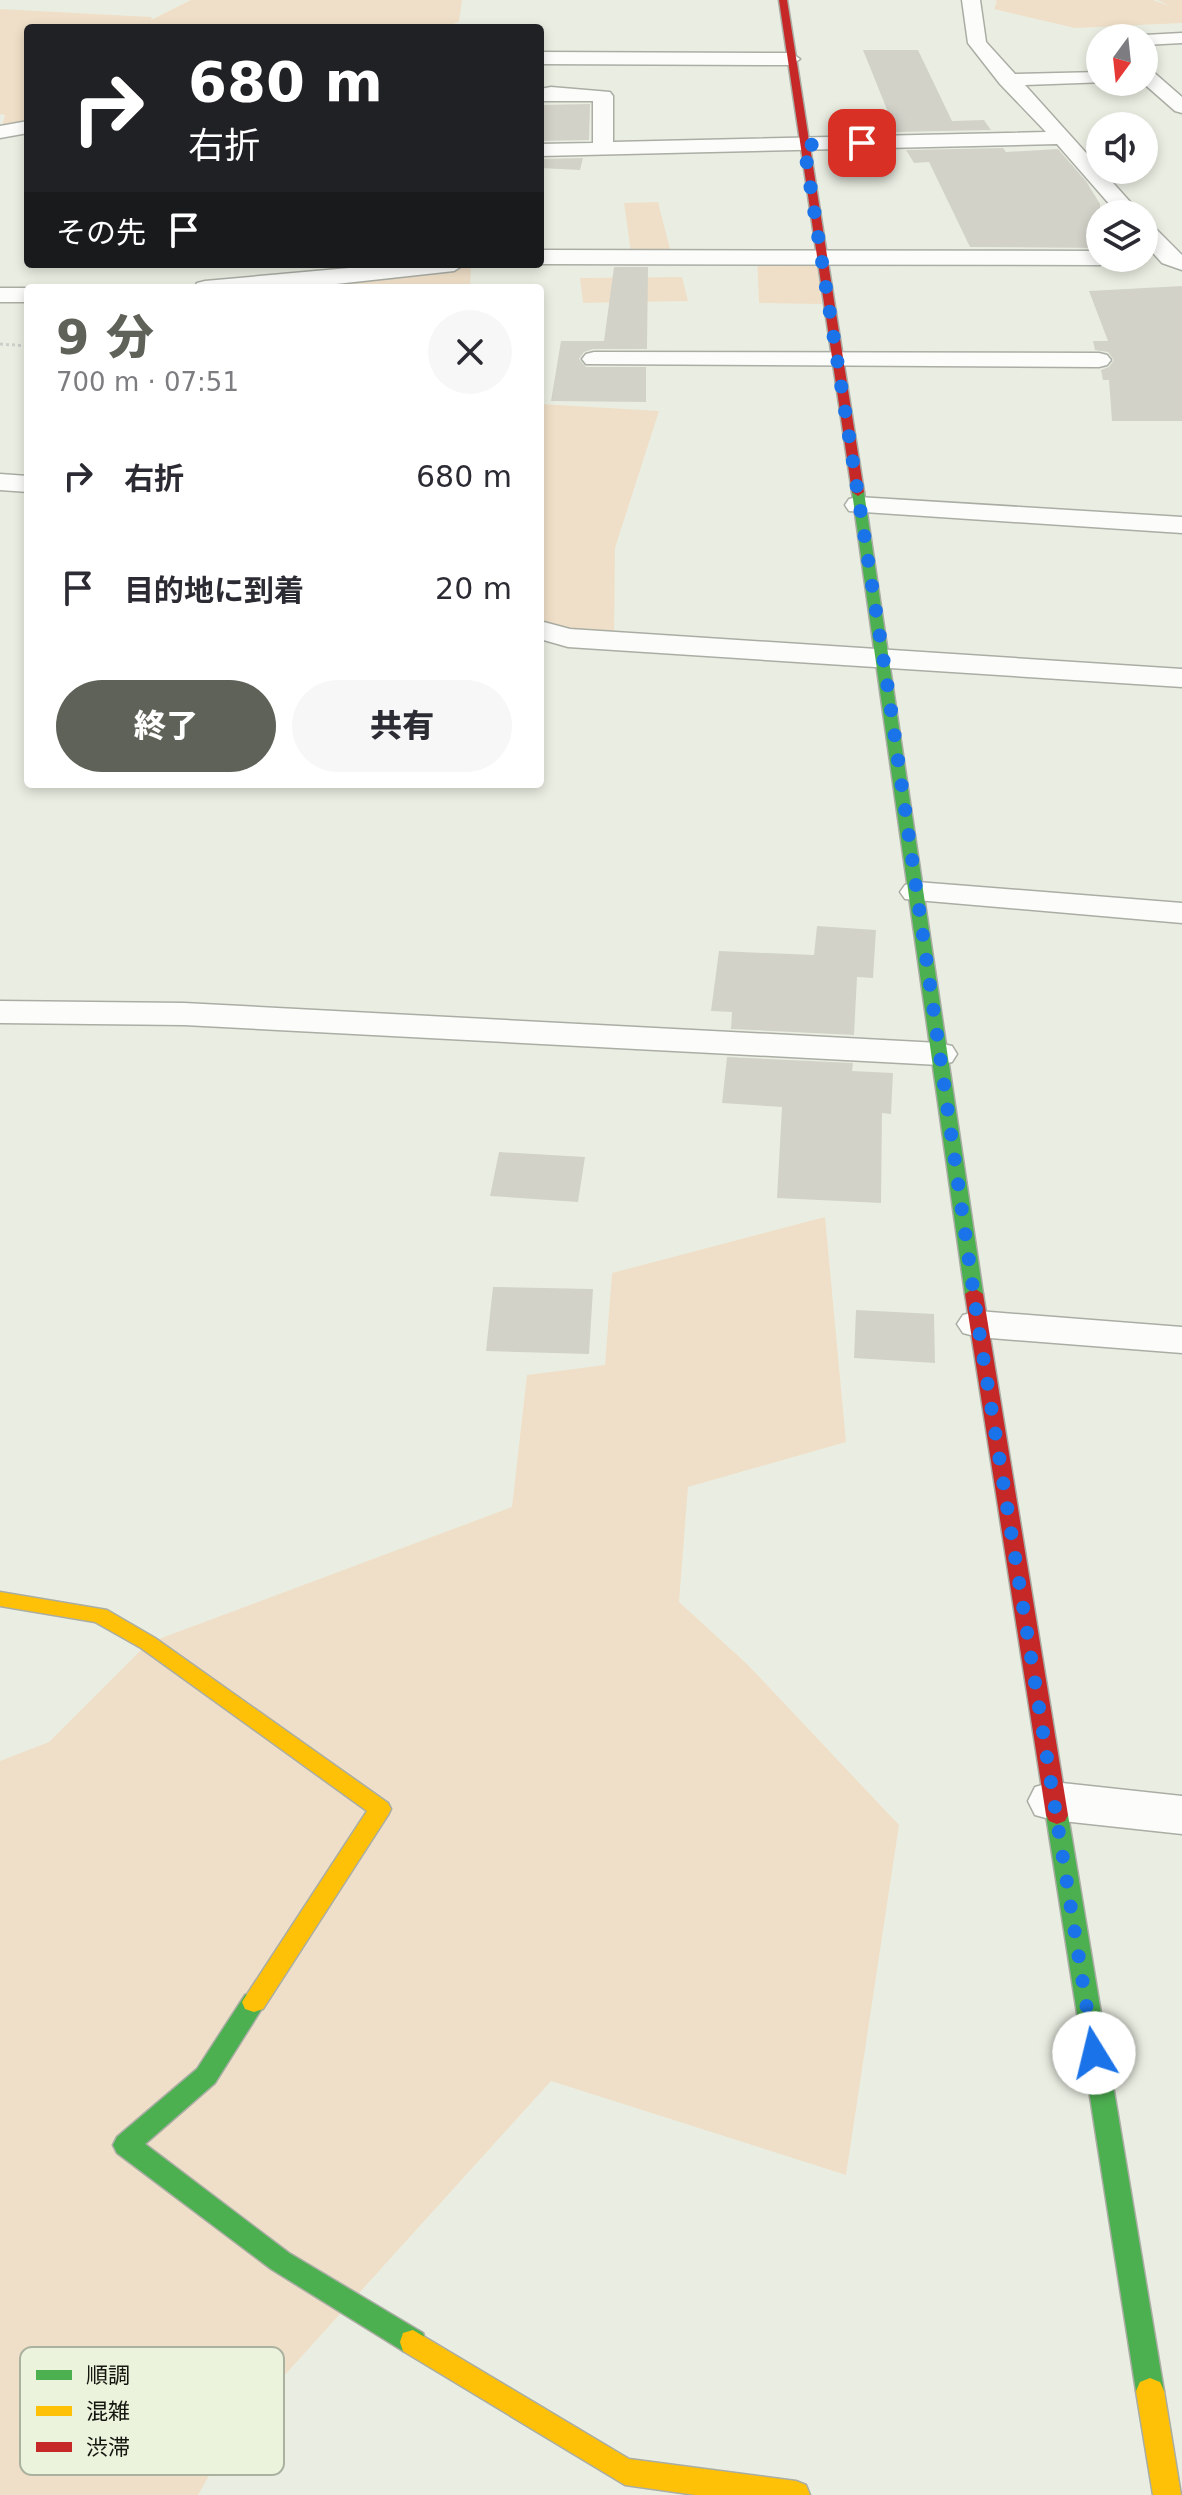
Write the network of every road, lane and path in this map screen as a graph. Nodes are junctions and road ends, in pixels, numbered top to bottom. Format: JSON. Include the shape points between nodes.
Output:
{"nodes":[{"id":1,"x":783,"y":0,"type":"edge"},
{"id":2,"x":971,"y":0,"type":"edge"},
{"id":3,"x":1182,"y":38,"type":"edge"},
{"id":4,"x":1158,"y":39,"type":"edge"},
{"id":5,"x":544,"y":58,"type":"edge"},
{"id":6,"x":791,"y":59,"type":"junction"},
{"id":7,"x":1086,"y":78,"type":"edge"},
{"id":8,"x":1007,"y":80,"type":"junction"},
{"id":9,"x":1158,"y":87,"type":"edge"},
{"id":10,"x":544,"y":94,"type":"edge"},
{"id":11,"x":1182,"y":107,"type":"edge"},
{"id":12,"x":24,"y":128,"type":"edge"},
{"id":13,"x":0,"y":132,"type":"edge"},
{"id":14,"x":1059,"y":138,"type":"junction"},
{"id":15,"x":804,"y":145,"type":"junction"},
{"id":16,"x":603,"y":149,"type":"junction"},
{"id":17,"x":544,"y":150,"type":"edge"},
{"id":18,"x":1117,"y":200,"type":"edge"},
{"id":19,"x":1158,"y":242,"type":"edge"},
{"id":20,"x":820,"y":256,"type":"junction"},
{"id":21,"x":544,"y":257,"type":"edge"},
{"id":22,"x":1086,"y":258,"type":"edge"},
{"id":23,"x":1158,"y":259,"type":"edge"},
{"id":24,"x":1178,"y":260,"type":"edge"},
{"id":25,"x":418,"y":268,"type":"edge"},
{"id":26,"x":268,"y":284,"type":"edge"},
{"id":27,"x":0,"y":295,"type":"edge"},
{"id":28,"x":24,"y":295,"type":"edge"},
{"id":29,"x":0,"y":344,"type":"edge"},
{"id":30,"x":24,"y":346,"type":"edge"},
{"id":31,"x":594,"y":359,"type":"dead end"},
{"id":32,"x":836,"y":360,"type":"junction"},
{"id":33,"x":1099,"y":360,"type":"dead end"},
{"id":34,"x":0,"y":482,"type":"edge"},
{"id":35,"x":24,"y":484,"type":"edge"},
{"id":36,"x":858,"y":505,"type":"junction"},
{"id":37,"x":1182,"y":525,"type":"edge"},
{"id":38,"x":544,"y":631,"type":"edge"},
{"id":39,"x":883,"y":659,"type":"junction"},
{"id":40,"x":1182,"y":678,"type":"edge"},
{"id":41,"x":917,"y":892,"type":"junction"},
{"id":42,"x":1182,"y":913,"type":"edge"},
{"id":43,"x":0,"y":1012,"type":"edge"},
{"id":44,"x":939,"y":1054,"type":"junction"},
{"id":45,"x":978,"y":1324,"type":"junction"},
{"id":46,"x":1182,"y":1340,"type":"edge"},
{"id":47,"x":0,"y":1599,"type":"edge"},
{"id":48,"x":1053,"y":1801,"type":"junction"},
{"id":49,"x":1182,"y":1815,"type":"edge"},
{"id":50,"x":796,"y":2495,"type":"edge"},
{"id":51,"x":1167,"y":2495,"type":"edge"}],
"edges":[{"from":1,"to":6,"type":"street"},
{"from":2,"to":8,"type":"street","via":[[977,43]]},
{"from":3,"to":4,"type":"street"},
{"from":5,"to":6,"type":"street"},
{"from":6,"to":15,"type":"street"},
{"from":7,"to":8,"type":"street"},
{"from":8,"to":14,"type":"street"},
{"from":9,"to":11,"type":"street"},
{"from":10,"to":16,"type":"street","via":[[603,96]]},
{"from":12,"to":13,"type":"street"},
{"from":14,"to":15,"type":"street"},
{"from":14,"to":18,"type":"street"},
{"from":15,"to":16,"type":"street"},
{"from":15,"to":20,"type":"street"},
{"from":16,"to":17,"type":"street"},
{"from":19,"to":24,"type":"street"},
{"from":20,"to":21,"type":"street"},
{"from":20,"to":22,"type":"street"},
{"from":20,"to":32,"type":"street"},
{"from":23,"to":24,"type":"street"},
{"from":25,"to":26,"type":"street"},
{"from":27,"to":28,"type":"street"},
{"from":29,"to":30,"type":"path"},
{"from":31,"to":32,"type":"street"},
{"from":32,"to":33,"type":"street"},
{"from":32,"to":36,"type":"street"},
{"from":34,"to":35,"type":"street"},
{"from":36,"to":37,"type":"street"},
{"from":36,"to":39,"type":"street"},
{"from":38,"to":39,"type":"street","via":[[568,638]]},
{"from":39,"to":40,"type":"street"},
{"from":39,"to":41,"type":"street"},
{"from":41,"to":42,"type":"street"},
{"from":41,"to":44,"type":"street"},
{"from":43,"to":44,"type":"street","via":[[184,1014]]},
{"from":44,"to":45,"type":"street"},
{"from":45,"to":46,"type":"street"},
{"from":45,"to":48,"type":"street"},
{"from":47,"to":50,"type":"street","via":[[100,1615],[148,1643],[380,1809],[206,2076],[126,2145],[280,2261],[625,2472]]},
{"from":48,"to":49,"type":"street"},
{"from":48,"to":51,"type":"street"}]}
